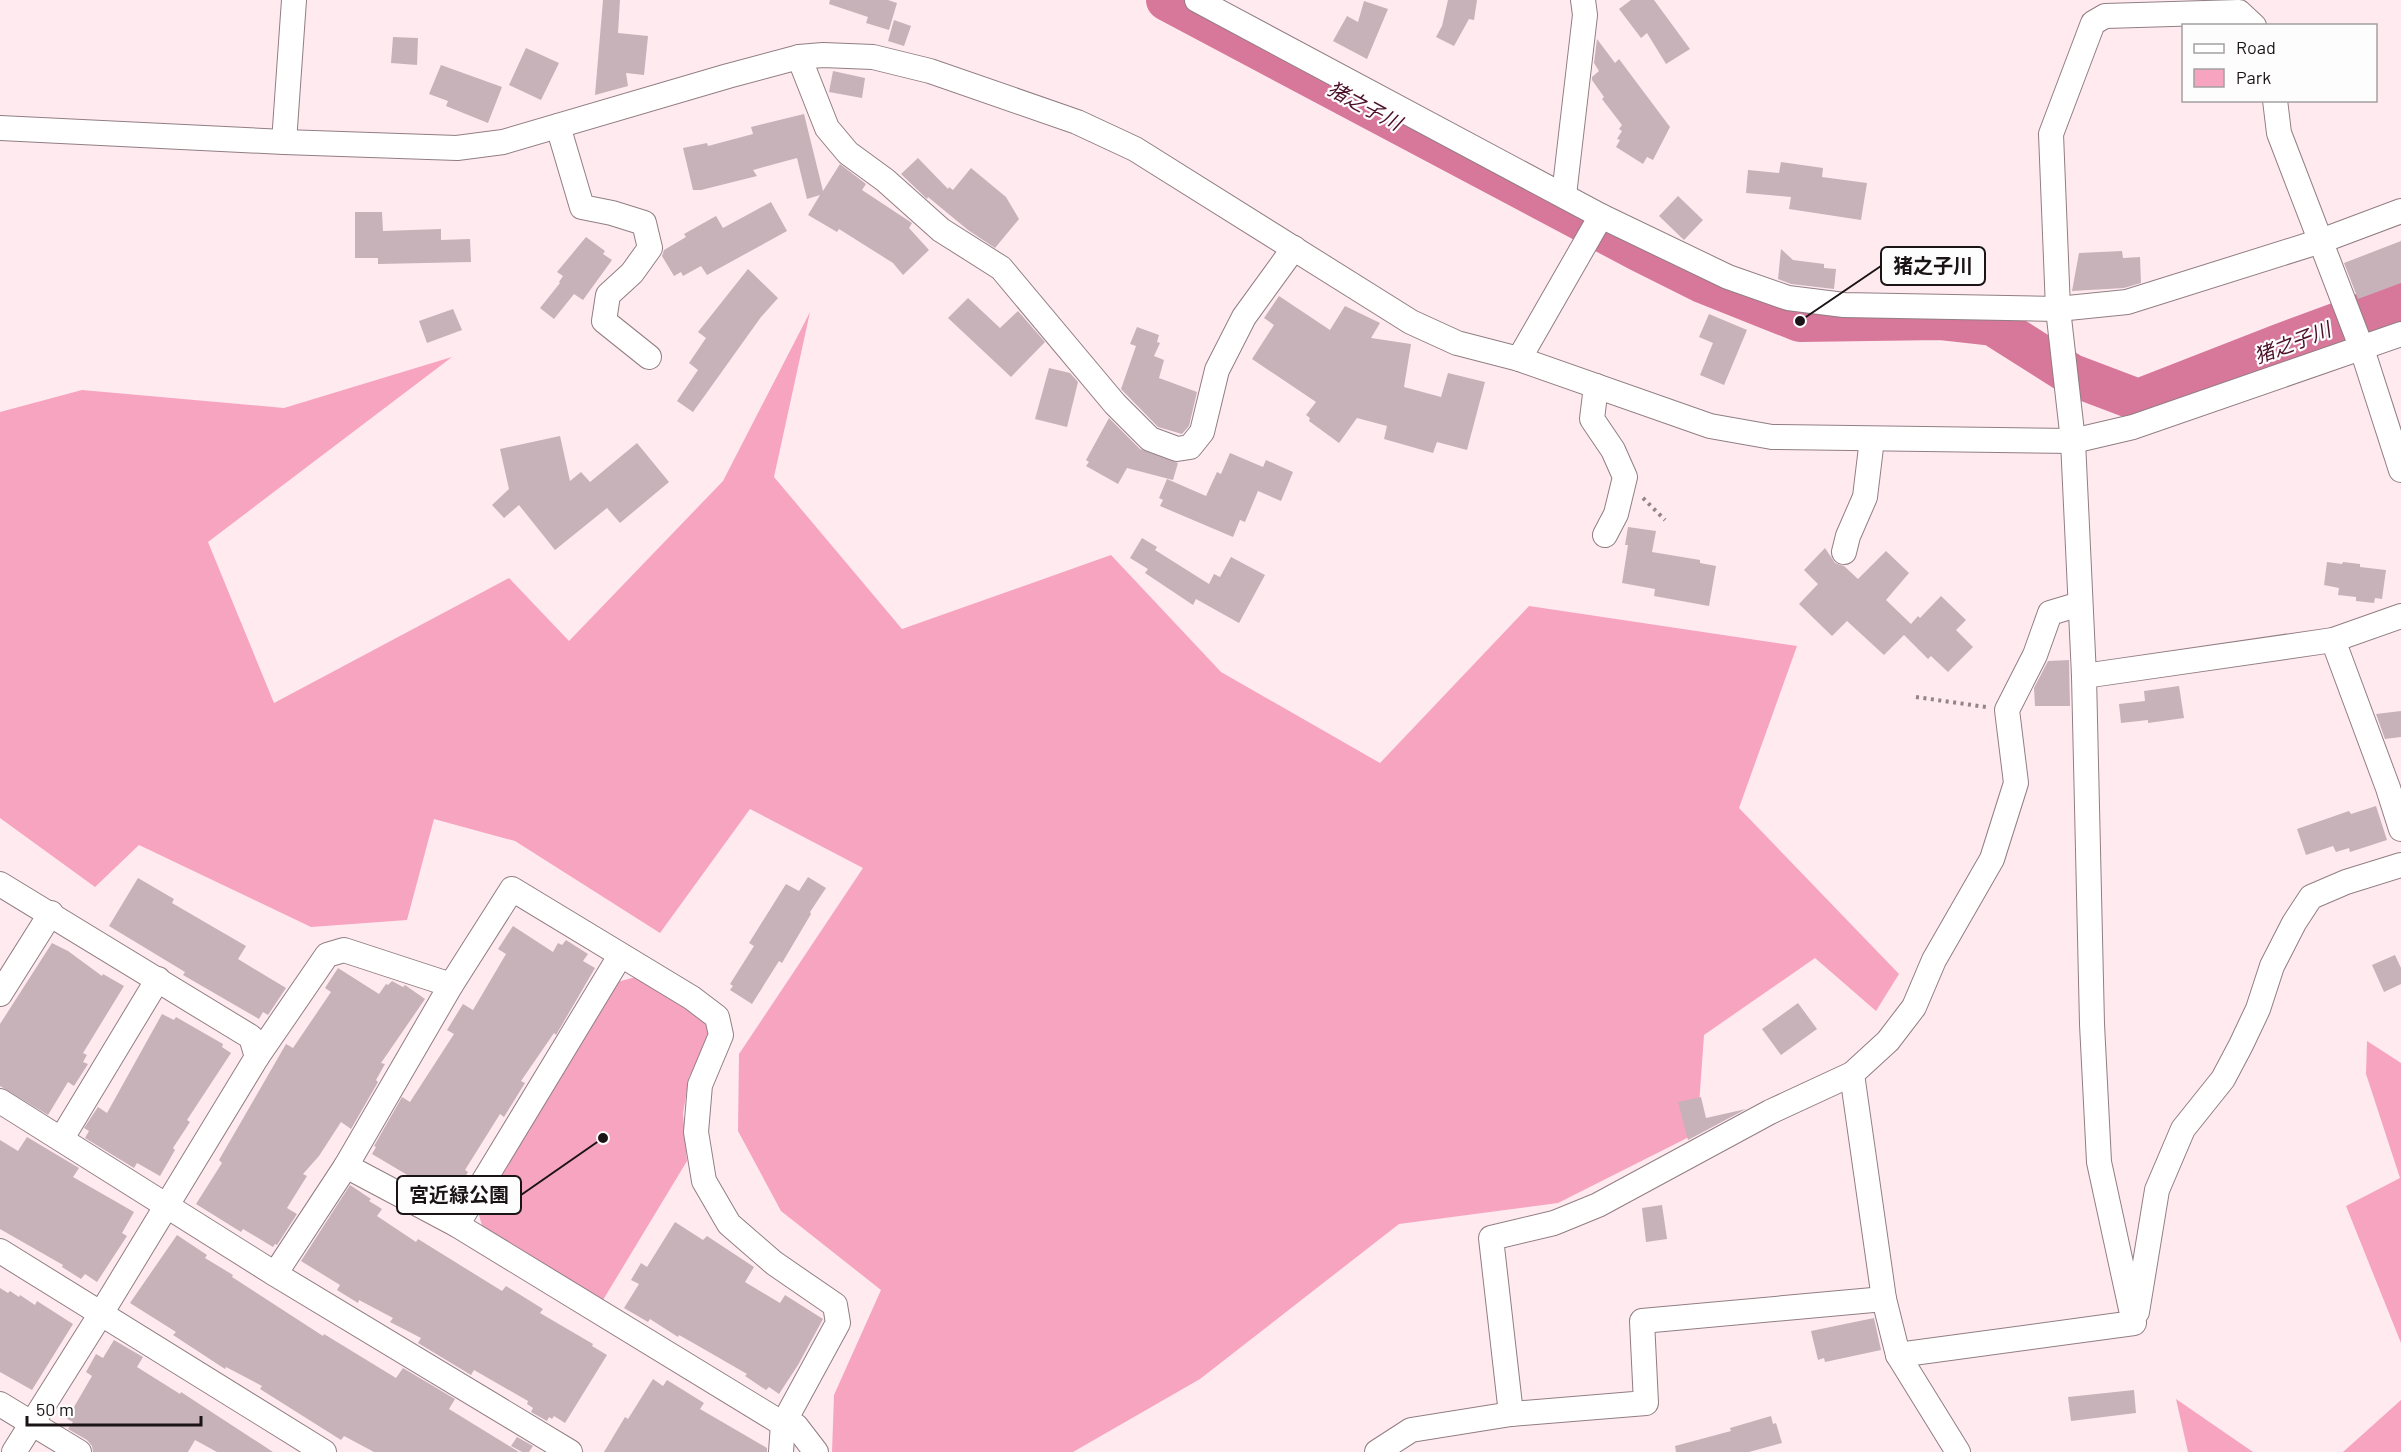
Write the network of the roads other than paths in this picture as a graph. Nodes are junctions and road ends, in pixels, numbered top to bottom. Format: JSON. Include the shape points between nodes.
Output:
{"nodes":[{"id":1,"x":294,"y":0,"type":"edge"},
{"id":2,"x":1197,"y":0,"type":"edge"},
{"id":3,"x":1583,"y":0,"type":"edge"},
{"id":4,"x":2242,"y":12,"type":"edge"},
{"id":5,"x":799,"y":57,"type":"junction"},
{"id":6,"x":2275,"y":102,"type":"edge"},
{"id":7,"x":558,"y":126,"type":"junction"},
{"id":8,"x":0,"y":128,"type":"edge"},
{"id":9,"x":284,"y":142,"type":"junction"},
{"id":10,"x":1564,"y":195,"type":"junction"},
{"id":11,"x":2401,"y":211,"type":"edge"},
{"id":12,"x":1599,"y":219,"type":"junction"},
{"id":13,"x":2321,"y":241,"type":"junction"},
{"id":14,"x":1294,"y":249,"type":"junction"},
{"id":15,"x":2058,"y":309,"type":"junction"},
{"id":16,"x":2401,"y":334,"type":"edge"},
{"id":17,"x":2359,"y":342,"type":"junction"},
{"id":18,"x":649,"y":357,"type":"dead end"},
{"id":19,"x":1519,"y":359,"type":"junction"},
{"id":20,"x":1596,"y":386,"type":"junction"},
{"id":21,"x":1872,"y":439,"type":"junction"},
{"id":22,"x":2073,"y":441,"type":"junction"},
{"id":23,"x":2401,"y":470,"type":"edge"},
{"id":24,"x":1605,"y":535,"type":"dead end"},
{"id":25,"x":1844,"y":552,"type":"dead end"},
{"id":26,"x":2080,"y":604,"type":"junction"},
{"id":27,"x":2401,"y":616,"type":"edge"},
{"id":28,"x":2333,"y":640,"type":"junction"},
{"id":29,"x":2084,"y":676,"type":"junction"},
{"id":30,"x":2395,"y":788,"type":"edge"},
{"id":31,"x":2401,"y":829,"type":"edge"},
{"id":32,"x":2401,"y":865,"type":"edge"},
{"id":33,"x":0,"y":884,"type":"edge"},
{"id":34,"x":51,"y":913,"type":"junction"},
{"id":35,"x":620,"y":956,"type":"junction"},
{"id":36,"x":158,"y":979,"type":"junction"},
{"id":37,"x":451,"y":985,"type":"junction"},
{"id":38,"x":0,"y":994,"type":"edge"},
{"id":39,"x":257,"y":1057,"type":"junction"},
{"id":40,"x":1852,"y":1074,"type":"junction"},
{"id":41,"x":0,"y":1101,"type":"edge"},
{"id":42,"x":62,"y":1138,"type":"junction"},
{"id":43,"x":346,"y":1166,"type":"junction"},
{"id":44,"x":166,"y":1206,"type":"junction"},
{"id":45,"x":457,"y":1225,"type":"junction"},
{"id":46,"x":0,"y":1251,"type":"edge"},
{"id":47,"x":275,"y":1274,"type":"junction"},
{"id":48,"x":1884,"y":1299,"type":"junction"},
{"id":49,"x":102,"y":1312,"type":"junction"},
{"id":50,"x":2134,"y":1323,"type":"junction"},
{"id":51,"x":1898,"y":1355,"type":"junction"},
{"id":52,"x":0,"y":1404,"type":"edge"},
{"id":53,"x":1511,"y":1414,"type":"junction"},
{"id":54,"x":31,"y":1423,"type":"junction"},
{"id":55,"x":783,"y":1424,"type":"junction"},
{"id":56,"x":14,"y":1452,"type":"edge"},
{"id":57,"x":79,"y":1452,"type":"edge"},
{"id":58,"x":324,"y":1452,"type":"edge"},
{"id":59,"x":570,"y":1452,"type":"edge"},
{"id":60,"x":781,"y":1452,"type":"edge"},
{"id":61,"x":816,"y":1452,"type":"edge"},
{"id":62,"x":1377,"y":1452,"type":"edge"},
{"id":63,"x":1958,"y":1452,"type":"edge"}],
"edges":[{"from":1,"to":9,"type":"street"},
{"from":2,"to":10,"type":"street"},
{"from":3,"to":10,"type":"street","via":[[1585,15]]},
{"from":4,"to":15,"type":"street","via":[[2105,16],[2093,23],[2051,134]]},
{"from":5,"to":7,"type":"street"},
{"from":5,"to":14,"type":"street","via":[[873,57],[930,71],[1077,122],[1136,149]]},
{"from":5,"to":14,"type":"street","via":[[827,128],[848,153],[885,180],[941,231],[1001,268],[1115,404],[1150,439],[1177,449],[1190,447],[1202,432],[1217,370],[1244,316]]},
{"from":6,"to":13,"type":"street","via":[[2279,133]]},
{"from":7,"to":9,"type":"street","via":[[504,142],[457,148]]},
{"from":7,"to":18,"type":"street","via":[[582,207],[644,223],[650,249],[608,296],[604,321]]},
{"from":8,"to":9,"type":"street"},
{"from":10,"to":12,"type":"street"},
{"from":11,"to":13,"type":"street"},
{"from":12,"to":15,"type":"street","via":[[1728,277],[1788,298],[1844,305]]},
{"from":12,"to":19,"type":"street"},
{"from":13,"to":15,"type":"street","via":[[2127,302]]},
{"from":13,"to":17,"type":"street"},
{"from":14,"to":19,"type":"street","via":[[1410,322],[1457,343]]},
{"from":15,"to":22,"type":"street"},
{"from":16,"to":17,"type":"street"},
{"from":17,"to":22,"type":"street","via":[[2133,427]]},
{"from":17,"to":23,"type":"street"},
{"from":19,"to":20,"type":"street"},
{"from":20,"to":21,"type":"street","via":[[1710,426],[1772,437]]},
{"from":20,"to":24,"type":"street","via":[[1593,419],[1625,477],[1616,514]]},
{"from":21,"to":22,"type":"street"},
{"from":21,"to":25,"type":"street","via":[[1865,496]]},
{"from":22,"to":26,"type":"street"},
{"from":26,"to":29,"type":"street"},
{"from":26,"to":40,"type":"street","via":[[2050,613],[2035,655],[2007,710],[2016,783],[1992,859],[1934,960],[1914,1007],[1888,1041]]},
{"from":27,"to":28,"type":"street"},
{"from":28,"to":29,"type":"street"},
{"from":28,"to":30,"type":"street"},
{"from":29,"to":50,"type":"street","via":[[2099,1162]]},
{"from":30,"to":31,"type":"street"},
{"from":32,"to":50,"type":"street","via":[[2311,897],[2294,923],[2241,1044],[2223,1079],[2183,1129],[2157,1190]]},
{"from":33,"to":34,"type":"street"},
{"from":34,"to":36,"type":"street"},
{"from":34,"to":38,"type":"street"},
{"from":35,"to":37,"type":"street","via":[[512,889]]},
{"from":35,"to":45,"type":"street"},
{"from":35,"to":55,"type":"street","via":[[717,1017],[721,1035],[700,1085],[696,1132],[704,1181],[729,1224],[774,1263],[835,1305],[838,1323]]},
{"from":36,"to":39,"type":"street","via":[[251,1037]]},
{"from":36,"to":42,"type":"street"},
{"from":37,"to":39,"type":"street","via":[[344,951],[327,955]]},
{"from":37,"to":43,"type":"street"},
{"from":39,"to":44,"type":"street"},
{"from":40,"to":48,"type":"street"},
{"from":40,"to":53,"type":"street","via":[[1770,1112],[1598,1205],[1554,1223],[1491,1238]]},
{"from":41,"to":42,"type":"street"},
{"from":42,"to":44,"type":"street"},
{"from":43,"to":45,"type":"street"},
{"from":43,"to":47,"type":"street"},
{"from":44,"to":47,"type":"street"},
{"from":44,"to":49,"type":"street"},
{"from":45,"to":55,"type":"street"},
{"from":46,"to":49,"type":"street"},
{"from":47,"to":59,"type":"street"},
{"from":48,"to":51,"type":"street"},
{"from":48,"to":53,"type":"street","via":[[1642,1321],[1646,1403]]},
{"from":49,"to":54,"type":"street"},
{"from":49,"to":58,"type":"street"},
{"from":50,"to":51,"type":"street"},
{"from":51,"to":63,"type":"street"},
{"from":52,"to":54,"type":"street"},
{"from":53,"to":62,"type":"street","via":[[1411,1430]]},
{"from":54,"to":56,"type":"street"},
{"from":54,"to":57,"type":"street"},
{"from":55,"to":60,"type":"street"},
{"from":55,"to":61,"type":"street","via":[[796,1425]]}]}
